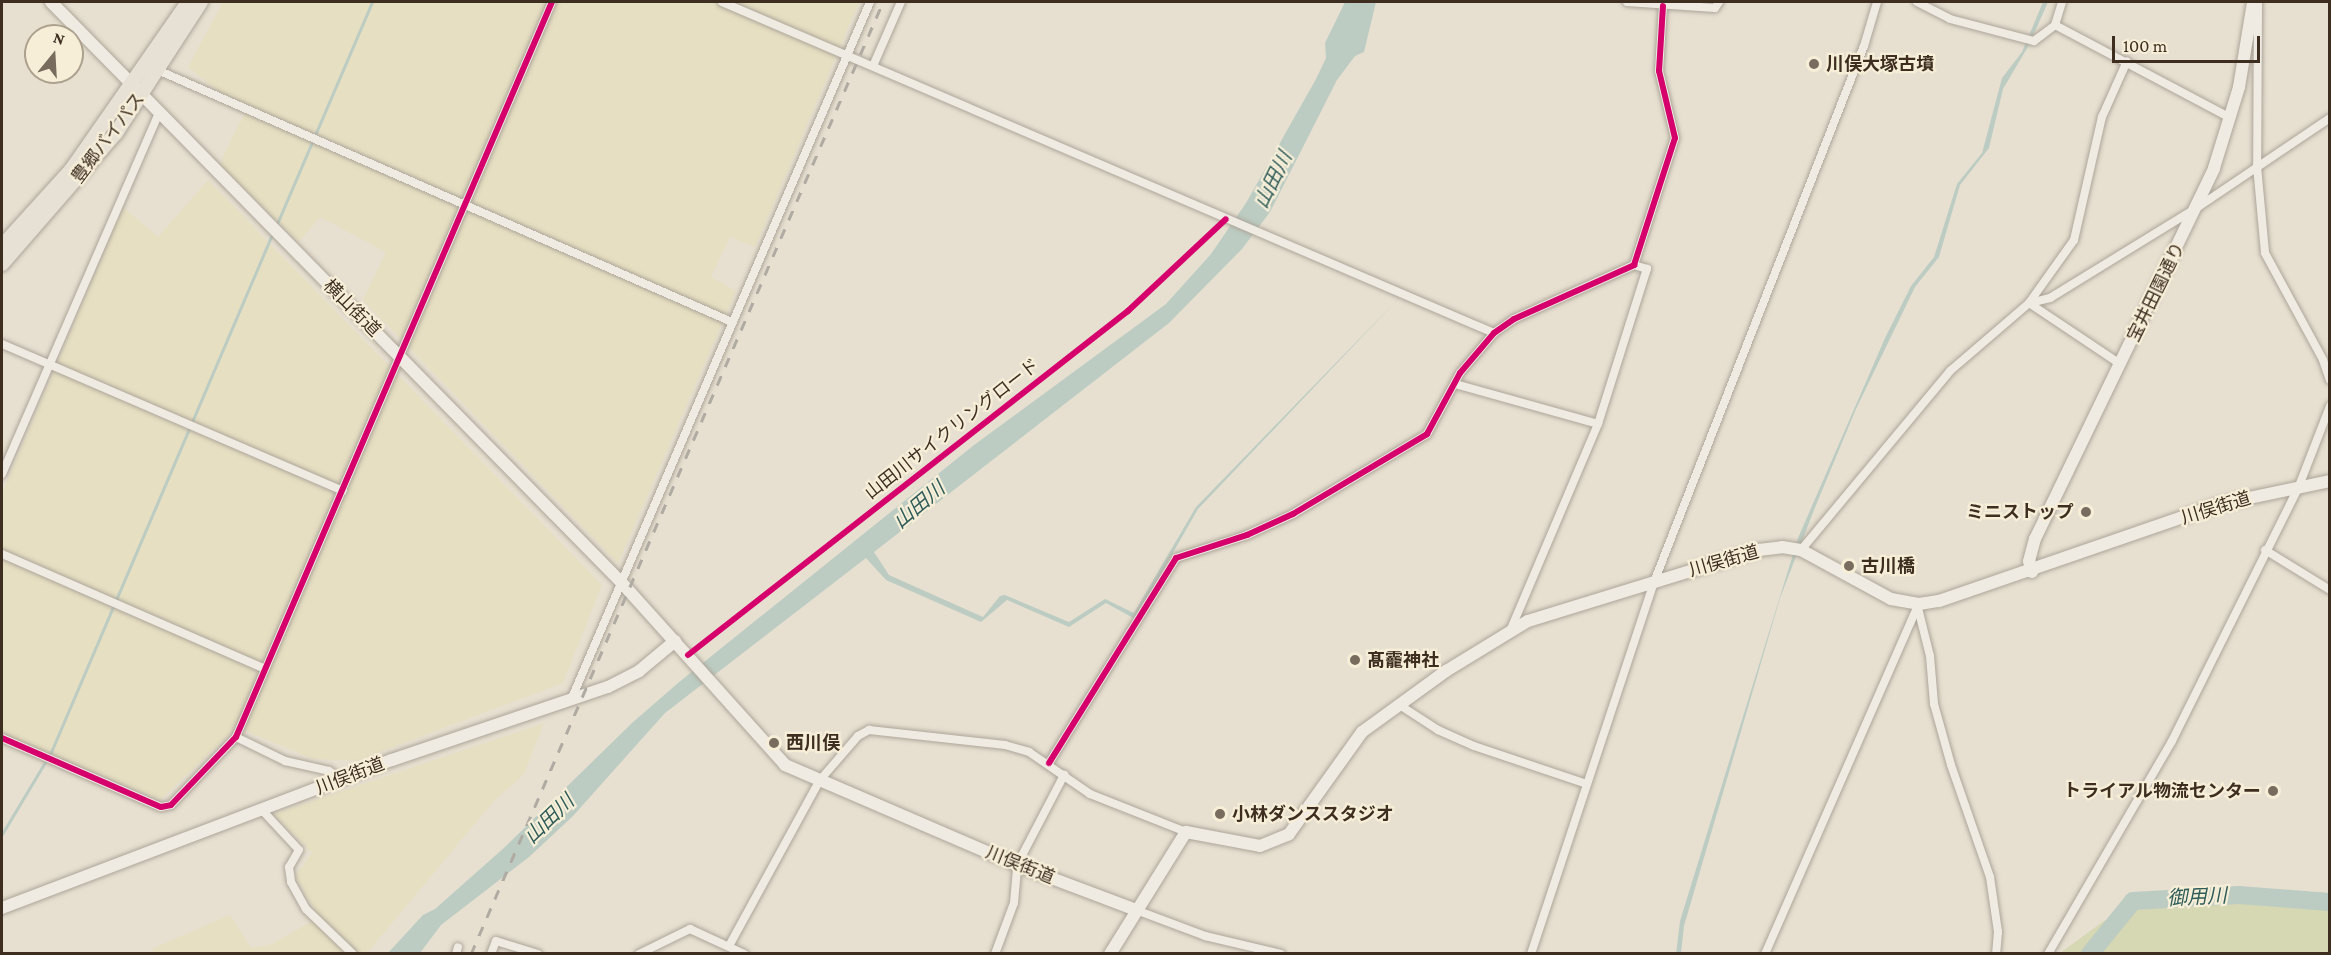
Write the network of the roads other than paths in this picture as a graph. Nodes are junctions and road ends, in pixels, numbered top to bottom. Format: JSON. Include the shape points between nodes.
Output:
{"nodes":[{"id":1,"x":52,"y":2,"type":"edge"},
{"id":2,"x":188,"y":2,"type":"edge"},
{"id":3,"x":201,"y":2,"type":"edge"},
{"id":4,"x":552,"y":2,"type":"edge"},
{"id":5,"x":722,"y":2,"type":"edge"},
{"id":6,"x":870,"y":2,"type":"edge"},
{"id":7,"x":901,"y":2,"type":"edge"},
{"id":8,"x":1627,"y":2,"type":"edge"},
{"id":9,"x":1719,"y":2,"type":"edge"},
{"id":10,"x":1877,"y":2,"type":"edge"},
{"id":11,"x":1917,"y":2,"type":"edge"},
{"id":12,"x":2062,"y":2,"type":"edge"},
{"id":13,"x":2253,"y":2,"type":"edge"},
{"id":14,"x":2258,"y":2,"type":"edge"},
{"id":15,"x":1663,"y":6,"type":"junction"},
{"id":16,"x":2055,"y":25,"type":"junction"},
{"id":17,"x":847,"y":55,"type":"junction"},
{"id":18,"x":2127,"y":61,"type":"junction"},
{"id":19,"x":873,"y":66,"type":"junction"},
{"id":20,"x":153,"y":67,"type":"junction"},
{"id":21,"x":136,"y":89,"type":"junction"},
{"id":22,"x":159,"y":113,"type":"junction"},
{"id":23,"x":2231,"y":118,"type":"junction"},
{"id":24,"x":2330,"y":118,"type":"edge"},
{"id":25,"x":2258,"y":166,"type":"junction"},
{"id":26,"x":463,"y":205,"type":"junction"},
{"id":27,"x":2198,"y":207,"type":"junction"},
{"id":28,"x":2,"y":246,"type":"edge"},
{"id":29,"x":2,"y":264,"type":"edge"},
{"id":30,"x":1634,"y":265,"type":"junction"},
{"id":31,"x":2029,"y":303,"type":"junction"},
{"id":32,"x":732,"y":322,"type":"junction"},
{"id":33,"x":1494,"y":333,"type":"junction"},
{"id":34,"x":2,"y":344,"type":"edge"},
{"id":35,"x":400,"y":357,"type":"junction"},
{"id":36,"x":2120,"y":364,"type":"junction"},
{"id":37,"x":49,"y":365,"type":"junction"},
{"id":38,"x":2330,"y":380,"type":"edge"},
{"id":39,"x":1455,"y":384,"type":"junction"},
{"id":40,"x":2330,"y":406,"type":"edge"},
{"id":41,"x":1598,"y":424,"type":"junction"},
{"id":42,"x":2,"y":474,"type":"edge"},
{"id":43,"x":2330,"y":481,"type":"edge"},
{"id":44,"x":2299,"y":486,"type":"junction"},
{"id":45,"x":343,"y":491,"type":"junction"},
{"id":46,"x":1801,"y":550,"type":"junction"},
{"id":47,"x":2265,"y":550,"type":"junction"},
{"id":48,"x":2,"y":554,"type":"edge"},
{"id":49,"x":2032,"y":572,"type":"junction"},
{"id":50,"x":621,"y":582,"type":"junction"},
{"id":51,"x":1654,"y":582,"type":"junction"},
{"id":52,"x":2330,"y":590,"type":"edge"},
{"id":53,"x":1918,"y":606,"type":"junction"},
{"id":54,"x":1510,"y":629,"type":"junction"},
{"id":55,"x":675,"y":641,"type":"junction"},
{"id":56,"x":266,"y":669,"type":"junction"},
{"id":57,"x":571,"y":700,"type":"junction"},
{"id":58,"x":1398,"y":704,"type":"junction"},
{"id":59,"x":236,"y":737,"type":"junction"},
{"id":60,"x":2,"y":738,"type":"edge"},
{"id":61,"x":1048,"y":764,"type":"junction"},
{"id":62,"x":1064,"y":776,"type":"junction"},
{"id":63,"x":341,"y":780,"type":"junction"},
{"id":64,"x":819,"y":780,"type":"junction"},
{"id":65,"x":1587,"y":784,"type":"junction"},
{"id":66,"x":262,"y":810,"type":"junction"},
{"id":67,"x":1186,"y":832,"type":"junction"},
{"id":68,"x":1017,"y":865,"type":"junction"},
{"id":69,"x":2,"y":908,"type":"edge"},
{"id":70,"x":1136,"y":910,"type":"junction"},
{"id":71,"x":729,"y":946,"type":"junction"},
{"id":72,"x":353,"y":954,"type":"edge"},
{"id":73,"x":491,"y":954,"type":"edge"},
{"id":74,"x":538,"y":954,"type":"edge"},
{"id":75,"x":639,"y":954,"type":"edge"},
{"id":76,"x":744,"y":954,"type":"edge"},
{"id":77,"x":995,"y":954,"type":"edge"},
{"id":78,"x":1110,"y":954,"type":"edge"},
{"id":79,"x":1281,"y":954,"type":"edge"},
{"id":80,"x":1531,"y":954,"type":"edge"},
{"id":81,"x":1765,"y":954,"type":"edge"},
{"id":82,"x":1996,"y":954,"type":"edge"},
{"id":83,"x":2048,"y":954,"type":"edge"}],
"edges":[{"from":1,"to":21,"type":"main road","name":"横山街道"},
{"from":2,"to":20,"type":"main road","name":"豊郷バイパス"},
{"from":3,"to":20,"type":"main road","name":"豊郷バイパス"},
{"from":4,"to":26,"type":"street"},
{"from":5,"to":17,"type":"street"},
{"from":6,"to":17,"type":"street"},
{"from":7,"to":19,"type":"street"},
{"from":8,"to":15,"type":"street"},
{"from":9,"to":15,"type":"street","via":[[1714,8],[1684,3]]},
{"from":10,"to":51,"type":"street","via":[[1864,46]]},
{"from":11,"to":16,"type":"street","via":[[1950,19],[2034,41]]},
{"from":12,"to":16,"type":"street"},
{"from":13,"to":23,"type":"main road","name":"宝井田園通り"},
{"from":14,"to":25,"type":"street"},
{"from":15,"to":30,"type":"street","via":[[1659,71],[1675,138]]},
{"from":16,"to":18,"type":"street"},
{"from":17,"to":19,"type":"street"},
{"from":17,"to":32,"type":"street"},
{"from":18,"to":23,"type":"street"},
{"from":18,"to":31,"type":"street","via":[[2102,117],[2074,240]]},
{"from":19,"to":33,"type":"street"},
{"from":20,"to":21,"type":"main road","name":"豊郷バイパス"},
{"from":20,"to":26,"type":"street"},
{"from":21,"to":22,"type":"main road","name":"横山街道"},
{"from":21,"to":28,"type":"main road","name":"豊郷バイパス"},
{"from":21,"to":29,"type":"main road","name":"豊郷バイパス","via":[[81,177]]},
{"from":22,"to":35,"type":"main road","name":"横山街道"},
{"from":22,"to":37,"type":"street"},
{"from":23,"to":27,"type":"main road","name":"宝井田園通り"},
{"from":24,"to":25,"type":"street"},
{"from":25,"to":27,"type":"street"},
{"from":25,"to":38,"type":"street","via":[[2265,253]]},
{"from":26,"to":32,"type":"street"},
{"from":26,"to":35,"type":"street"},
{"from":27,"to":31,"type":"street","via":[[2050,297]]},
{"from":27,"to":36,"type":"main road","name":"宝井田園通り"},
{"from":30,"to":33,"type":"street","via":[[1514,319]]},
{"from":30,"to":41,"type":"street","via":[[1647,269]]},
{"from":31,"to":36,"type":"street"},
{"from":31,"to":46,"type":"street","via":[[1950,371]]},
{"from":32,"to":50,"type":"street"},
{"from":33,"to":39,"type":"street"},
{"from":34,"to":37,"type":"street"},
{"from":35,"to":45,"type":"street"},
{"from":35,"to":50,"type":"main road","name":"横山街道"},
{"from":36,"to":49,"type":"main road","name":"宝井田園通り","via":[[2035,539],[2029,561]]},
{"from":37,"to":42,"type":"street"},
{"from":37,"to":45,"type":"street"},
{"from":39,"to":41,"type":"street"},
{"from":39,"to":61,"type":"street","via":[[1427,434],[1293,514],[1247,535],[1176,558]]},
{"from":40,"to":44,"type":"street"},
{"from":41,"to":54,"type":"street"},
{"from":43,"to":44,"type":"main road","name":"川俣街道"},
{"from":44,"to":47,"type":"street"},
{"from":44,"to":49,"type":"main road","name":"川俣街道","via":[[2221,504]]},
{"from":45,"to":56,"type":"street"},
{"from":46,"to":51,"type":"main road","name":"川俣街道","via":[[1759,550]]},
{"from":46,"to":53,"type":"main road","name":"川俣街道","via":[[1891,598]]},
{"from":47,"to":52,"type":"street"},
{"from":47,"to":83,"type":"street","via":[[2172,741]]},
{"from":48,"to":56,"type":"street"},
{"from":49,"to":53,"type":"main road","name":"川俣街道"},
{"from":50,"to":55,"type":"main road","name":"横山街道"},
{"from":50,"to":57,"type":"street"},
{"from":51,"to":54,"type":"main road","name":"川俣街道"},
{"from":51,"to":65,"type":"street"},
{"from":53,"to":81,"type":"street"},
{"from":53,"to":82,"type":"street","via":[[1930,656],[1934,704],[1990,877],[1998,932]]},
{"from":54,"to":58,"type":"main road","name":"川俣街道"},
{"from":55,"to":57,"type":"main road","name":"川俣街道","via":[[631,676]]},
{"from":55,"to":64,"type":"main road","name":"川俣街道","via":[[785,765]]},
{"from":56,"to":59,"type":"street"},
{"from":57,"to":63,"type":"main road","name":"川俣街道"},
{"from":58,"to":65,"type":"street","via":[[1438,730],[1474,746]]},
{"from":58,"to":67,"type":"main road","name":"川俣街道","via":[[1351,744],[1289,834],[1260,846]]},
{"from":59,"to":60,"type":"street","via":[[171,805],[161,807]]},
{"from":59,"to":63,"type":"street","via":[[285,761],[329,771]]},
{"from":61,"to":62,"type":"street","name":"川俣街道"},
{"from":61,"to":64,"type":"street","name":"川俣街道","via":[[1005,745],[869,730],[858,736]]},
{"from":62,"to":67,"type":"street","name":"川俣街道","via":[[1112,805]]},
{"from":62,"to":68,"type":"street"},
{"from":63,"to":66,"type":"main road","name":"川俣街道"},
{"from":64,"to":68,"type":"main road","name":"川俣街道"},
{"from":64,"to":71,"type":"street"},
{"from":65,"to":80,"type":"street"},
{"from":66,"to":69,"type":"main road","name":"川俣街道"},
{"from":66,"to":72,"type":"street","via":[[299,850],[289,867],[291,882],[306,909]]},
{"from":67,"to":70,"type":"main road"},
{"from":68,"to":70,"type":"main road","name":"川俣街道"},
{"from":68,"to":77,"type":"street","via":[[1014,903]]},
{"from":70,"to":78,"type":"main road"},
{"from":70,"to":79,"type":"street","via":[[1205,936]]},
{"from":71,"to":75,"type":"street","via":[[690,929]]},
{"from":71,"to":76,"type":"street"},
{"from":73,"to":74,"type":"street","via":[[496,941]]}]}
